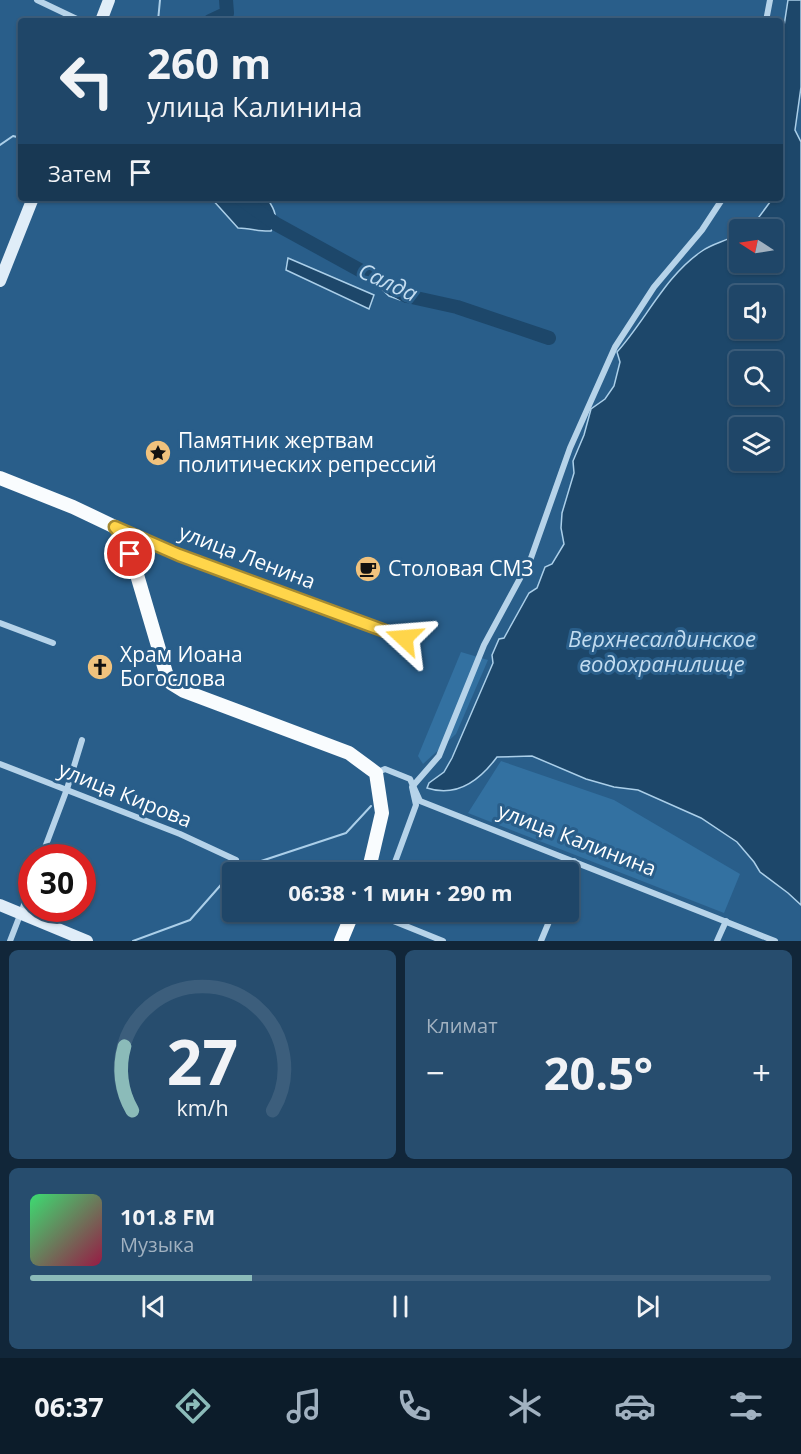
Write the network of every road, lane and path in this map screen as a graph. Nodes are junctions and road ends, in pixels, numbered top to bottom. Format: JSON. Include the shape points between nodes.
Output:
{"nodes":[{"id":1,"x":37,"y":0,"type":"edge"},
{"id":2,"x":109,"y":0,"type":"edge"},
{"id":3,"x":770,"y":0,"type":"edge"},
{"id":4,"x":75,"y":18,"type":"edge"},
{"id":5,"x":102,"y":18,"type":"edge"},
{"id":6,"x":767,"y":18,"type":"edge"},
{"id":7,"x":32,"y":201,"type":"edge"},
{"id":8,"x":721,"y":201,"type":"edge"},
{"id":9,"x":0,"y":281,"type":"edge"},
{"id":10,"x":0,"y":478,"type":"edge"},
{"id":11,"x":115,"y":527,"type":"junction"},
{"id":12,"x":0,"y":623,"type":"edge"},
{"id":13,"x":53,"y":643,"type":"dead end"},
{"id":14,"x":412,"y":647,"type":"dead end"},
{"id":15,"x":82,"y":740,"type":"dead end"},
{"id":16,"x":0,"y":764,"type":"edge"},
{"id":17,"x":376,"y":773,"type":"junction"},
{"id":18,"x":412,"y":787,"type":"junction"},
{"id":19,"x":67,"y":789,"type":"junction"},
{"id":20,"x":46,"y":844,"type":"edge"},
{"id":21,"x":236,"y":860,"type":"dead end"},
{"id":22,"x":574,"y":861,"type":"joint"},
{"id":23,"x":371,"y":862,"type":"edge"},
{"id":24,"x":395,"y":862,"type":"edge"},
{"id":25,"x":0,"y":905,"type":"edge"},
{"id":26,"x":18,"y":913,"type":"edge"},
{"id":27,"x":18,"y":921,"type":"edge"},
{"id":28,"x":726,"y":921,"type":"junction"},
{"id":29,"x":41,"y":922,"type":"edge"},
{"id":30,"x":349,"y":922,"type":"edge"},
{"id":31,"x":398,"y":922,"type":"edge"},
{"id":32,"x":549,"y":922,"type":"edge"},
{"id":33,"x":10,"y":941,"type":"edge"},
{"id":34,"x":87,"y":941,"type":"edge"},
{"id":35,"x":341,"y":941,"type":"edge"},
{"id":36,"x":443,"y":941,"type":"edge"},
{"id":37,"x":541,"y":941,"type":"edge"},
{"id":38,"x":717,"y":941,"type":"edge"},
{"id":39,"x":775,"y":941,"type":"edge"}],
"edges":[{"from":1,"to":4,"type":"street"},
{"from":2,"to":5,"type":"main road"},
{"from":3,"to":6,"type":"street"},
{"from":7,"to":9,"type":"main road"},
{"from":8,"to":18,"type":"street","via":[[654,287],[615,347],[570,448],[531,558],[484,645],[439,756]]},
{"from":10,"to":11,"type":"main road","name":"улица Ленина"},
{"from":11,"to":14,"type":"street","name":"улица Ленина","via":[[179,555],[404,638]]},
{"from":11,"to":17,"type":"main road","via":[[127,541],[171,683],[348,753]]},
{"from":12,"to":13,"type":"street"},
{"from":15,"to":19,"type":"street"},
{"from":16,"to":19,"type":"street","name":"улица Кирова"},
{"from":17,"to":18,"type":"street","name":"улица Калинина","via":[[386,769],[410,779]]},
{"from":17,"to":23,"type":"main road","via":[[382,813]]},
{"from":18,"to":22,"type":"street","name":"улица Калинина","via":[[420,801]]},
{"from":18,"to":24,"type":"street","via":[[416,805]]},
{"from":19,"to":20,"type":"street"},
{"from":19,"to":21,"type":"street","name":"улица Кирова"},
{"from":22,"to":28,"type":"street","name":"улица Калинина"},
{"from":25,"to":26,"type":"main road"},
{"from":27,"to":33,"type":"street"},
{"from":28,"to":38,"type":"street"},
{"from":28,"to":39,"type":"street","name":"улица Калинина"},
{"from":29,"to":34,"type":"main road"},
{"from":30,"to":35,"type":"main road"},
{"from":31,"to":36,"type":"street"},
{"from":32,"to":37,"type":"street"}]}
